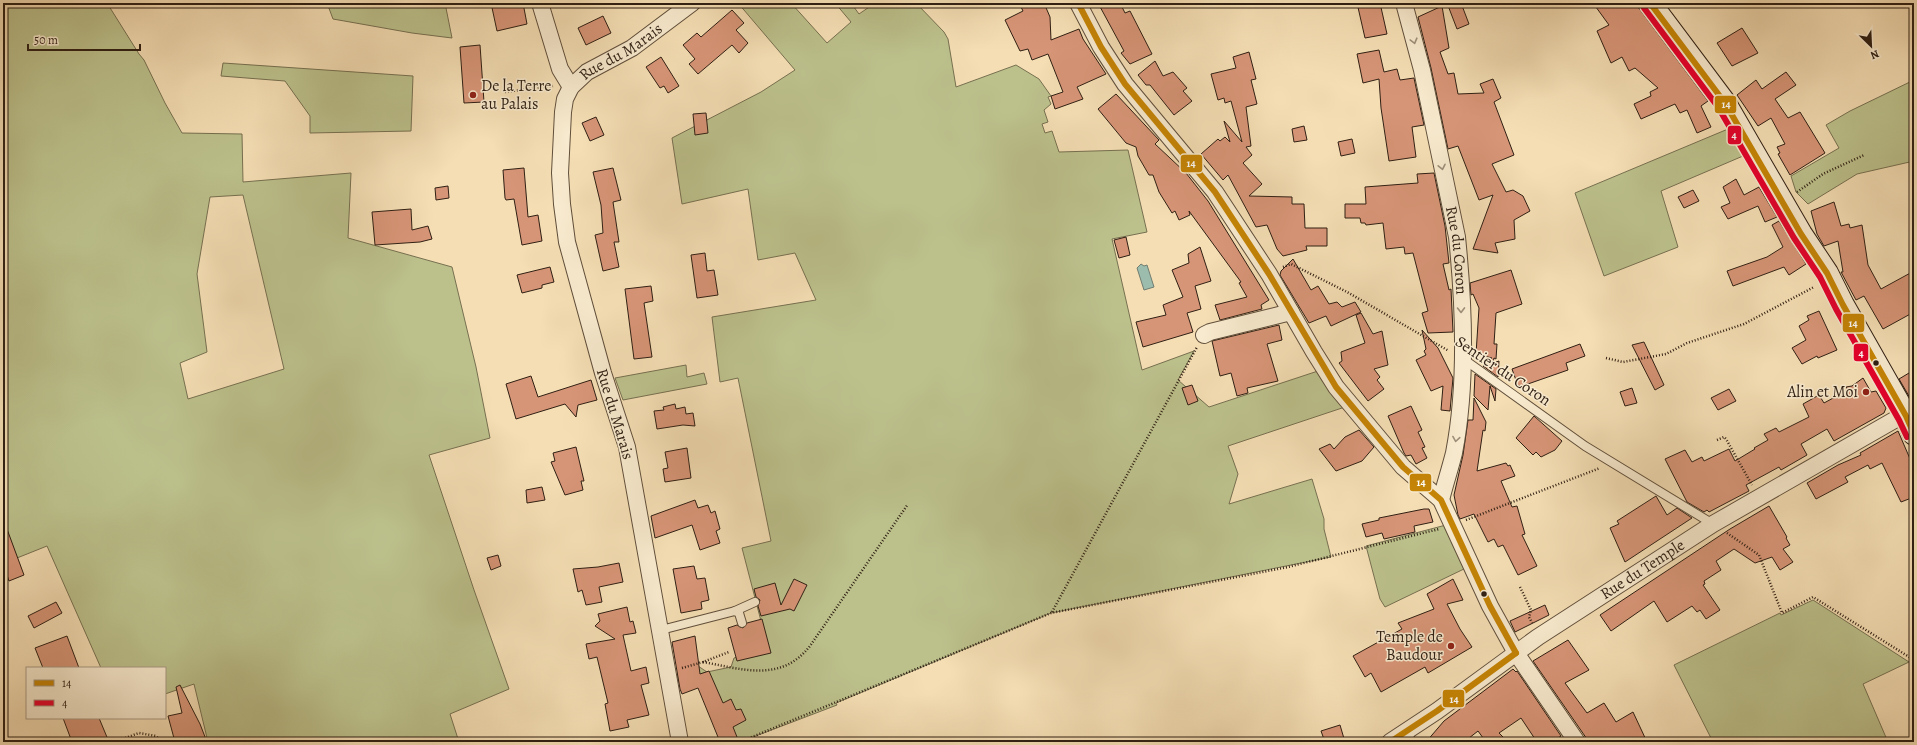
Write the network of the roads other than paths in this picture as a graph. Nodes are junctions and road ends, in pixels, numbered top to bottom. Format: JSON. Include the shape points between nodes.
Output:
{"nodes":[{"id":1,"x":540,"y":3,"type":"edge"},
{"id":2,"x":692,"y":3,"type":"edge"},
{"id":3,"x":1078,"y":3,"type":"edge"},
{"id":4,"x":1404,"y":3,"type":"edge"},
{"id":5,"x":1650,"y":3,"type":"edge"},
{"id":6,"x":571,"y":87,"type":"junction"},
{"id":7,"x":1291,"y":312,"type":"junction"},
{"id":8,"x":1204,"y":335,"type":"road end"},
{"id":9,"x":1462,"y":358,"type":"junction"},
{"id":10,"x":1911,"y":421,"type":"edge"},
{"id":11,"x":1441,"y":500,"type":"junction"},
{"id":12,"x":1713,"y":524,"type":"junction"},
{"id":13,"x":755,"y":602,"type":"dead end"},
{"id":14,"x":735,"y":611,"type":"junction"},
{"id":15,"x":742,"y":623,"type":"dead end"},
{"id":16,"x":661,"y":630,"type":"junction"},
{"id":17,"x":1516,"y":653,"type":"junction"},
{"id":18,"x":1409,"y":738,"type":"edge"},
{"id":19,"x":680,"y":742,"type":"edge"},
{"id":20,"x":1390,"y":742,"type":"edge"},
{"id":21,"x":1577,"y":742,"type":"edge"}],
"edges":[{"from":1,"to":6,"type":"street","name":"Rue du Marais","via":[[560,69]]},
{"from":2,"to":6,"type":"street","name":"Rue du Marais","via":[[632,48],[587,72]]},
{"from":3,"to":7,"type":"street","via":[[1125,84],[1215,192],[1270,274]]},
{"from":4,"to":9,"type":"street","name":"Rue du Coron","one_way":true,"via":[[1422,70],[1457,237]]},
{"from":5,"to":10,"type":"main road","via":[[1725,103],[1801,234],[1830,278]]},
{"from":6,"to":16,"type":"street","name":"Rue du Marais","via":[[565,99],[563,112],[560,173],[567,242],[603,374],[627,447]]},
{"from":7,"to":8,"type":"street"},
{"from":7,"to":11,"type":"street","via":[[1336,387],[1403,467]]},
{"from":9,"to":11,"type":"street","name":"Rue du Coron","one_way":true,"via":[[1458,425],[1451,466]]},
{"from":9,"to":12,"type":"lane","name":"Sentier du Coron","via":[[1612,464]]},
{"from":10,"to":12,"type":"street","name":"Rue du Temple","via":[[1896,419]]},
{"from":11,"to":17,"type":"street","via":[[1490,606]]},
{"from":12,"to":17,"type":"street","name":"Rue du Temple"},
{"from":13,"to":14,"type":"lane"},
{"from":14,"to":15,"type":"lane","via":[[739,613]]},
{"from":14,"to":16,"type":"lane"},
{"from":16,"to":19,"type":"street","name":"Rue du Marais"},
{"from":17,"to":18,"type":"street","name":"Rue du Temple"},
{"from":17,"to":21,"type":"street"},
{"from":18,"to":20,"type":"street","name":"Rue du Temple"}]}
